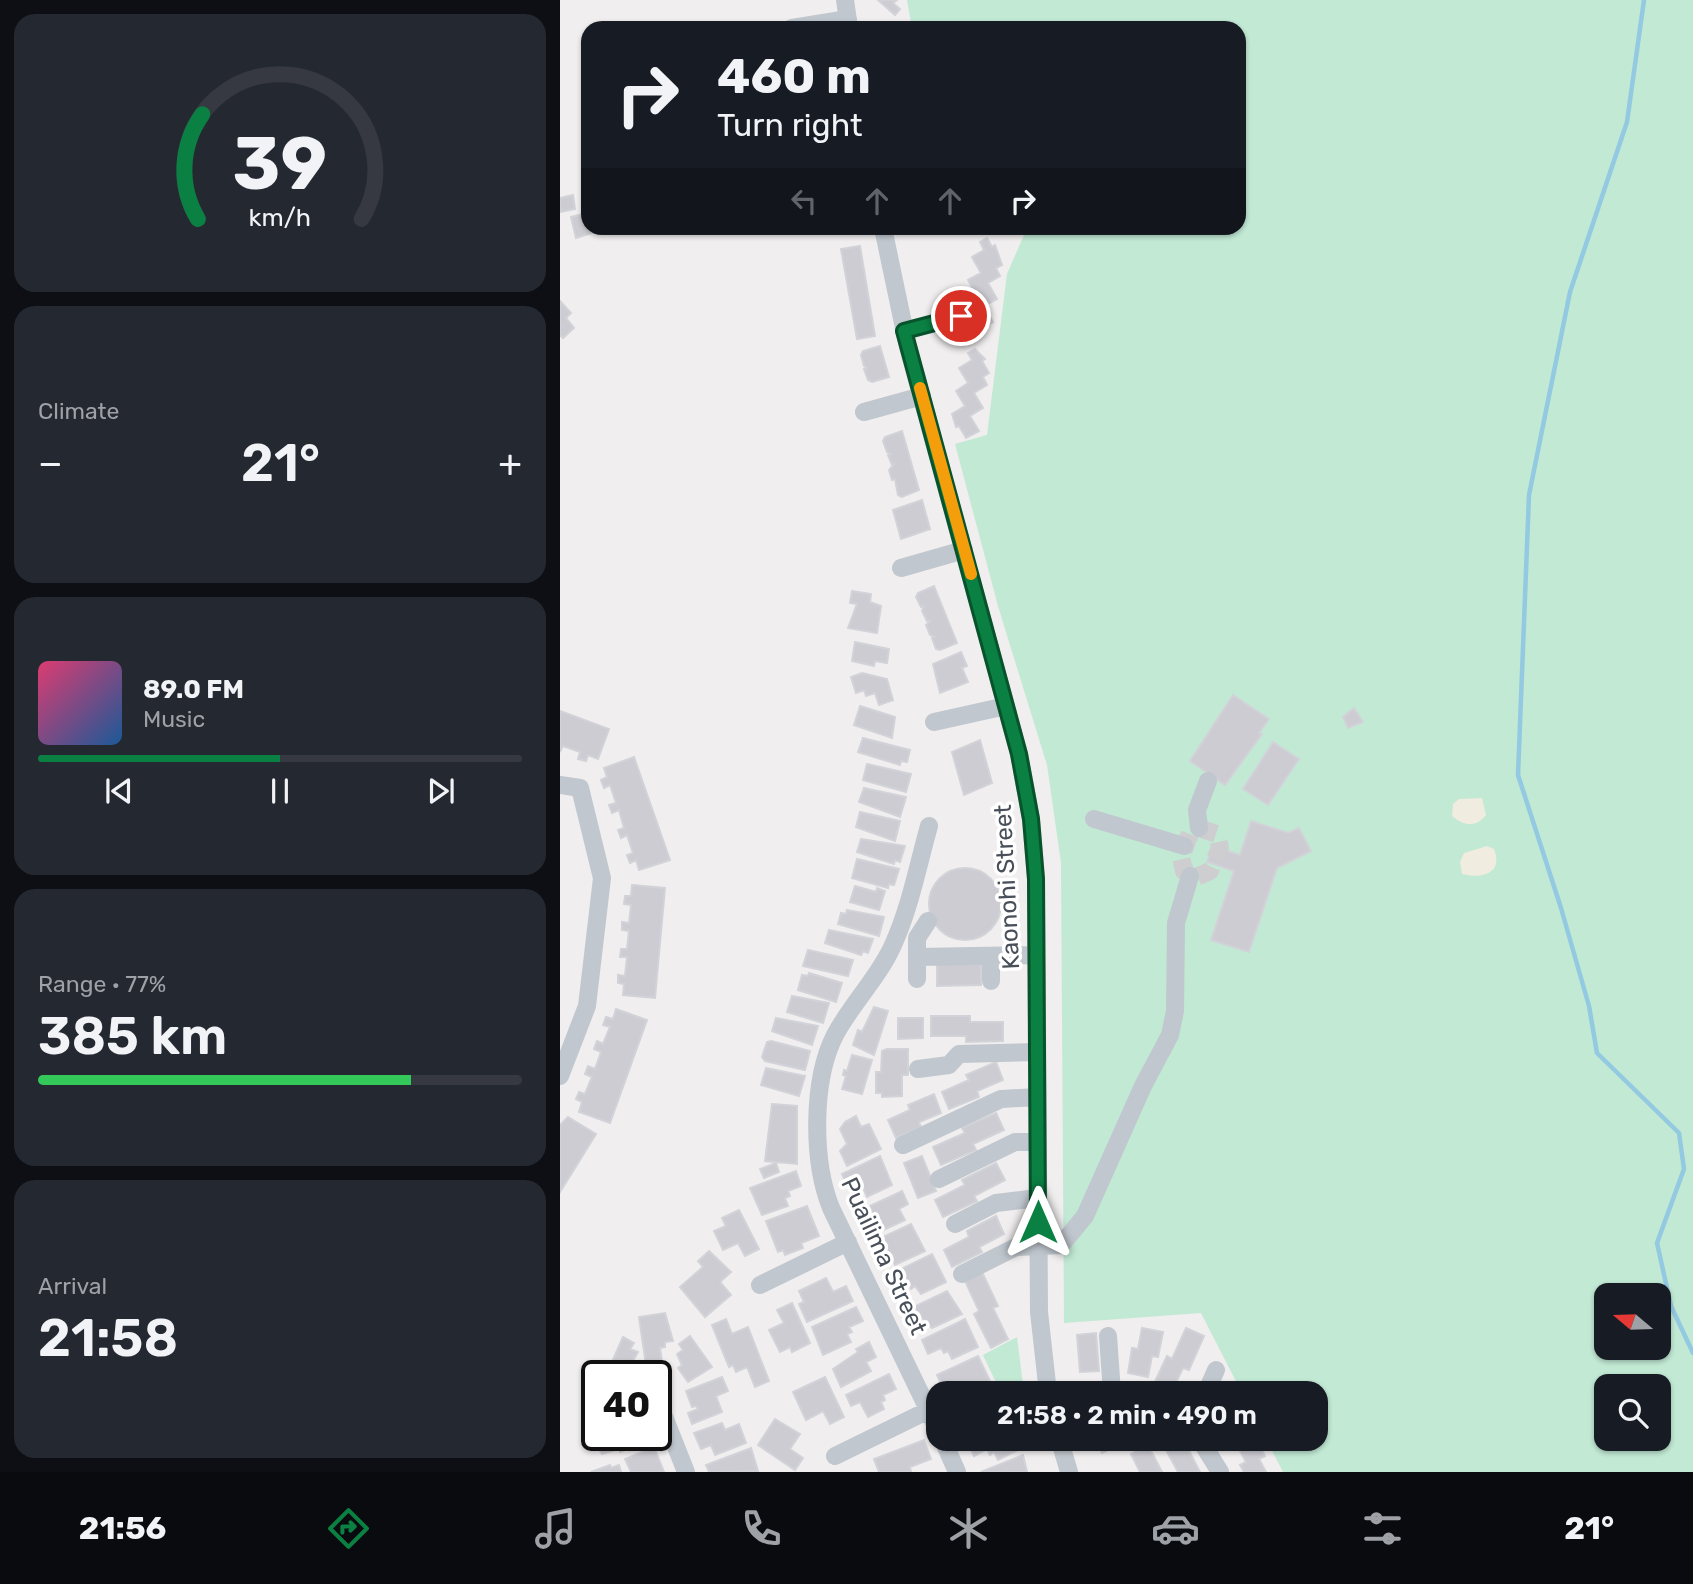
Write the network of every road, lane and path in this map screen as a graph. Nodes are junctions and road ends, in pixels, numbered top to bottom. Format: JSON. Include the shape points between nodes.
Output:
{"nodes":[{"id":1,"x":845,"y":0,"type":"edge"},
{"id":2,"x":849,"y":21,"type":"edge"},
{"id":3,"x":884,"y":235,"type":"edge"},
{"id":4,"x":961,"y":316,"type":"dead end"},
{"id":5,"x":904,"y":331,"type":"junction"},
{"id":6,"x":922,"y":396,"type":"junction"},
{"id":7,"x":864,"y":412,"type":"dead end"},
{"id":8,"x":964,"y":550,"type":"junction"},
{"id":9,"x":901,"y":568,"type":"dead end"},
{"id":10,"x":1006,"y":706,"type":"junction"},
{"id":11,"x":934,"y":722,"type":"dead end"},
{"id":12,"x":1208,"y":781,"type":"dead end"},
{"id":13,"x":560,"y":785,"type":"edge"},
{"id":14,"x":1094,"y":819,"type":"dead end"},
{"id":15,"x":929,"y":826,"type":"dead end"},
{"id":16,"x":1199,"y":828,"type":"tunnel mouth"},
{"id":17,"x":1184,"y":846,"type":"dead end"},
{"id":18,"x":1190,"y":876,"type":"dead end"},
{"id":19,"x":928,"y":921,"type":"dead end"},
{"id":20,"x":990,"y":956,"type":"junction"},
{"id":21,"x":1036,"y":956,"type":"junction"},
{"id":22,"x":917,"y":957,"type":"junction"},
{"id":23,"x":917,"y":979,"type":"dead end"},
{"id":24,"x":990,"y":981,"type":"dead end"},
{"id":25,"x":1037,"y":1052,"type":"junction"},
{"id":26,"x":918,"y":1069,"type":"dead end"},
{"id":27,"x":560,"y":1076,"type":"edge"},
{"id":28,"x":1037,"y":1097,"type":"junction"},
{"id":29,"x":1038,"y":1142,"type":"junction"},
{"id":30,"x":903,"y":1145,"type":"dead end"},
{"id":31,"x":939,"y":1179,"type":"dead end"},
{"id":32,"x":1038,"y":1198,"type":"junction"},
{"id":33,"x":955,"y":1224,"type":"dead end"},
{"id":34,"x":848,"y":1242,"type":"junction"},
{"id":35,"x":1038,"y":1246,"type":"junction"},
{"id":36,"x":961,"y":1274,"type":"dead end"},
{"id":37,"x":760,"y":1285,"type":"dead end"},
{"id":38,"x":1108,"y":1336,"type":"dead end"},
{"id":39,"x":1216,"y":1370,"type":"dead end"},
{"id":40,"x":1046,"y":1381,"type":"edge"},
{"id":41,"x":1112,"y":1381,"type":"edge"},
{"id":42,"x":1211,"y":1381,"type":"edge"},
{"id":43,"x":926,"y":1404,"type":"edge"},
{"id":44,"x":926,"y":1411,"type":"edge"},
{"id":45,"x":672,"y":1437,"type":"edge"},
{"id":46,"x":948,"y":1451,"type":"edge"},
{"id":47,"x":1063,"y":1451,"type":"edge"},
{"id":48,"x":1207,"y":1451,"type":"edge"},
{"id":49,"x":835,"y":1456,"type":"dead end"},
{"id":50,"x":686,"y":1472,"type":"edge"},
{"id":51,"x":957,"y":1472,"type":"edge"},
{"id":52,"x":1069,"y":1472,"type":"edge"},
{"id":53,"x":1220,"y":1472,"type":"edge"}],
"edges":[{"from":1,"to":2,"type":"street"},
{"from":3,"to":5,"type":"street","name":"Kaonohi Street"},
{"from":4,"to":5,"type":"street"},
{"from":5,"to":6,"type":"street","name":"Kaonohi Street"},
{"from":6,"to":7,"type":"street"},
{"from":6,"to":8,"type":"street","name":"Kaonohi Street"},
{"from":8,"to":9,"type":"street"},
{"from":8,"to":10,"type":"street","name":"Kaonohi Street"},
{"from":10,"to":11,"type":"street"},
{"from":10,"to":21,"type":"street","name":"Kaonohi Street","via":[[1031,819]]},
{"from":12,"to":16,"type":"street","via":[[1197,810]]},
{"from":13,"to":27,"type":"street","via":[[580,789],[602,878],[587,1006]]},
{"from":14,"to":17,"type":"street"},
{"from":15,"to":34,"type":"street","name":"Puailima Street","via":[[892,947],[835,1035],[823,1068],[820,1171]]},
{"from":18,"to":35,"type":"street","via":[[1176,923],[1174,1024],[1085,1216],[1061,1245]]},
{"from":19,"to":22,"type":"street","via":[[918,934]]},
{"from":20,"to":21,"type":"street"},
{"from":20,"to":22,"type":"street"},
{"from":20,"to":24,"type":"street"},
{"from":21,"to":25,"type":"street","name":"Kaonohi Street"},
{"from":22,"to":23,"type":"street"},
{"from":25,"to":26,"type":"street","via":[[959,1054],[949,1065]]},
{"from":25,"to":28,"type":"street","name":"Kaonohi Street"},
{"from":28,"to":29,"type":"street","name":"Kaonohi Street"},
{"from":28,"to":30,"type":"street","via":[[1001,1099]]},
{"from":29,"to":31,"type":"street","via":[[1015,1142]]},
{"from":29,"to":32,"type":"street","name":"Kaonohi Street"},
{"from":32,"to":33,"type":"street","via":[[996,1203]]},
{"from":32,"to":35,"type":"street","name":"Kaonohi Street"},
{"from":34,"to":37,"type":"street"},
{"from":34,"to":43,"type":"street","name":"Puailima Street"},
{"from":35,"to":36,"type":"street","via":[[1016,1247]]},
{"from":35,"to":40,"type":"street","name":"Kaonohi Street"},
{"from":38,"to":41,"type":"street"},
{"from":39,"to":42,"type":"street"},
{"from":44,"to":49,"type":"street"},
{"from":45,"to":50,"type":"street"},
{"from":46,"to":51,"type":"street"},
{"from":47,"to":52,"type":"street"},
{"from":48,"to":53,"type":"street"}]}
